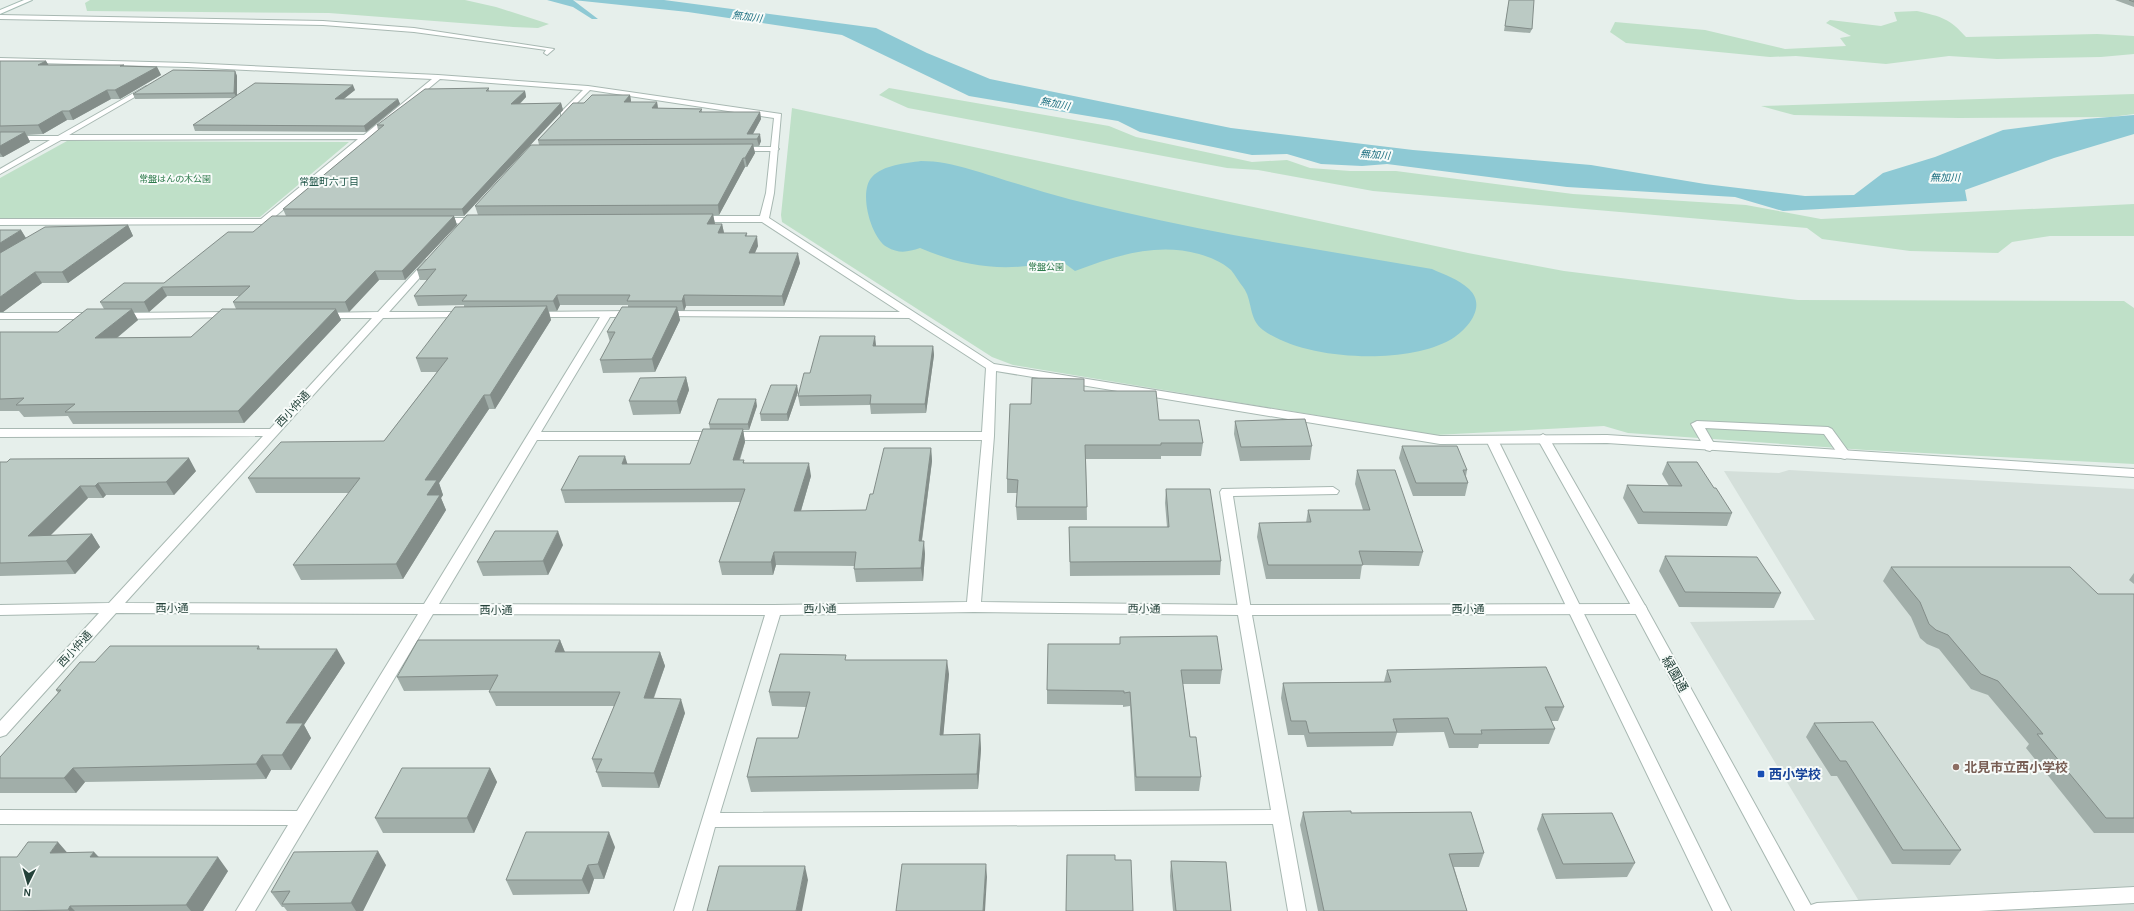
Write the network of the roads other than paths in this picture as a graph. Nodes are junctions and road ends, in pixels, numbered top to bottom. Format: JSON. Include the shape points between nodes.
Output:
{"nodes":[{"id":1,"x":29,"y":0,"type":"edge"},
{"id":2,"x":0,"y":12,"type":"edge"},
{"id":3,"x":0,"y":17,"type":"edge"},
{"id":4,"x":547,"y":53,"type":"dead end"},
{"id":5,"x":0,"y":60,"type":"edge"},
{"id":6,"x":187,"y":65,"type":"junction"},
{"id":7,"x":174,"y":72,"type":"edge"},
{"id":8,"x":438,"y":77,"type":"junction"},
{"id":9,"x":154,"y":84,"type":"edge"},
{"id":10,"x":588,"y":88,"type":"junction"},
{"id":11,"x":556,"y":122,"type":"edge"},
{"id":12,"x":364,"y":137,"type":"junction"},
{"id":13,"x":0,"y":138,"type":"edge"},
{"id":14,"x":60,"y":138,"type":"junction"},
{"id":15,"x":774,"y":149,"type":"junction"},
{"id":16,"x":727,"y":150,"type":"edge"},
{"id":17,"x":0,"y":172,"type":"edge"},
{"id":18,"x":476,"y":209,"type":"edge"},
{"id":19,"x":686,"y":219,"type":"edge"},
{"id":20,"x":764,"y":219,"type":"junction"},
{"id":21,"x":426,"y":221,"type":"edge"},
{"id":22,"x":465,"y":221,"type":"junction"},
{"id":23,"x":489,"y":221,"type":"edge"},
{"id":24,"x":0,"y":222,"type":"edge"},
{"id":25,"x":64,"y":222,"type":"junction"},
{"id":26,"x":262,"y":222,"type":"junction"},
{"id":27,"x":294,"y":222,"type":"edge"},
{"id":28,"x":52,"y":230,"type":"edge"},
{"id":29,"x":455,"y":233,"type":"edge"},
{"id":30,"x":439,"y":250,"type":"edge"},
{"id":31,"x":522,"y":314,"type":"edge"},
{"id":32,"x":607,"y":314,"type":"junction"},
{"id":33,"x":239,"y":315,"type":"edge"},
{"id":34,"x":310,"y":315,"type":"edge"},
{"id":35,"x":382,"y":315,"type":"junction"},
{"id":36,"x":475,"y":315,"type":"edge"},
{"id":37,"x":911,"y":315,"type":"junction"},
{"id":38,"x":0,"y":316,"type":"edge"},
{"id":39,"x":991,"y":367,"type":"junction"},
{"id":40,"x":272,"y":432,"type":"junction"},
{"id":41,"x":0,"y":433,"type":"edge"},
{"id":42,"x":532,"y":436,"type":"junction"},
{"id":43,"x":988,"y":436,"type":"junction"},
{"id":44,"x":1543,"y":438,"type":"junction"},
{"id":45,"x":1492,"y":440,"type":"junction"},
{"id":46,"x":1710,"y":447,"type":"junction"},
{"id":47,"x":1845,"y":455,"type":"junction"},
{"id":48,"x":2134,"y":473,"type":"edge"},
{"id":49,"x":1333,"y":491,"type":"dead end"},
{"id":50,"x":974,"y":607,"type":"junction"},
{"id":51,"x":113,"y":608,"type":"junction"},
{"id":52,"x":1575,"y":609,"type":"junction"},
{"id":53,"x":1640,"y":609,"type":"junction"},
{"id":54,"x":0,"y":610,"type":"edge"},
{"id":55,"x":427,"y":610,"type":"junction"},
{"id":56,"x":774,"y":610,"type":"junction"},
{"id":57,"x":1244,"y":610,"type":"junction"},
{"id":58,"x":0,"y":731,"type":"edge"},
{"id":59,"x":0,"y":817,"type":"edge"},
{"id":60,"x":1280,"y":817,"type":"junction"},
{"id":61,"x":302,"y":818,"type":"junction"},
{"id":62,"x":709,"y":820,"type":"junction"},
{"id":63,"x":2134,"y":895,"type":"edge"},
{"id":64,"x":245,"y":911,"type":"edge"},
{"id":65,"x":684,"y":911,"type":"edge"},
{"id":66,"x":1297,"y":911,"type":"edge"},
{"id":67,"x":1722,"y":911,"type":"edge"},
{"id":68,"x":1805,"y":911,"type":"edge"},
{"id":69,"x":1817,"y":911,"type":"edge"}],
"edges":[{"from":1,"to":2,"type":"street"},
{"from":3,"to":4,"type":"street","via":[[323,23],[414,30],[551,49]]},
{"from":5,"to":6,"type":"street"},
{"from":6,"to":7,"type":"street"},
{"from":6,"to":8,"type":"street"},
{"from":8,"to":10,"type":"street"},
{"from":8,"to":12,"type":"street"},
{"from":9,"to":14,"type":"street"},
{"from":10,"to":11,"type":"street"},
{"from":10,"to":15,"type":"street","via":[[778,116]]},
{"from":12,"to":14,"type":"street"},
{"from":12,"to":26,"type":"street"},
{"from":13,"to":14,"type":"street"},
{"from":14,"to":17,"type":"street"},
{"from":15,"to":16,"type":"street"},
{"from":15,"to":20,"type":"street","via":[[770,193]]},
{"from":18,"to":22,"type":"street"},
{"from":19,"to":20,"type":"street"},
{"from":20,"to":37,"type":"street"},
{"from":21,"to":22,"type":"street"},
{"from":22,"to":23,"type":"street"},
{"from":22,"to":29,"type":"street"},
{"from":24,"to":25,"type":"street"},
{"from":25,"to":26,"type":"street"},
{"from":25,"to":28,"type":"street"},
{"from":26,"to":27,"type":"street"},
{"from":30,"to":35,"type":"street","name":"西小仲通"},
{"from":31,"to":32,"type":"street"},
{"from":32,"to":37,"type":"street"},
{"from":32,"to":42,"type":"street"},
{"from":33,"to":38,"type":"street"},
{"from":34,"to":35,"type":"street"},
{"from":35,"to":36,"type":"street"},
{"from":35,"to":40,"type":"street","name":"西小仲通"},
{"from":37,"to":39,"type":"street"},
{"from":39,"to":43,"type":"street"},
{"from":39,"to":45,"type":"street","via":[[1440,440]]},
{"from":40,"to":41,"type":"street"},
{"from":40,"to":51,"type":"street","name":"西小仲通"},
{"from":42,"to":43,"type":"street"},
{"from":42,"to":55,"type":"street"},
{"from":43,"to":50,"type":"street"},
{"from":44,"to":45,"type":"street"},
{"from":44,"to":46,"type":"street","via":[[1607,439]]},
{"from":44,"to":53,"type":"street","name":"緑園通"},
{"from":45,"to":52,"type":"street"},
{"from":46,"to":47,"type":"street"},
{"from":46,"to":47,"type":"street","via":[[1698,424],[1828,431]]},
{"from":47,"to":48,"type":"street"},
{"from":49,"to":57,"type":"street","via":[[1226,492]]},
{"from":50,"to":56,"type":"street","name":"西小通"},
{"from":50,"to":57,"type":"street","name":"西小通"},
{"from":51,"to":54,"type":"street","name":"西小通"},
{"from":51,"to":55,"type":"street","name":"西小通"},
{"from":51,"to":58,"type":"street","name":"西小仲通"},
{"from":52,"to":53,"type":"street","name":"西小通"},
{"from":52,"to":57,"type":"street","name":"西小通"},
{"from":52,"to":67,"type":"street"},
{"from":53,"to":68,"type":"street","name":"緑園通"},
{"from":55,"to":56,"type":"street","name":"西小通"},
{"from":55,"to":61,"type":"street"},
{"from":56,"to":62,"type":"street"},
{"from":57,"to":60,"type":"street"},
{"from":59,"to":61,"type":"street"},
{"from":60,"to":62,"type":"street"},
{"from":60,"to":66,"type":"street"},
{"from":61,"to":64,"type":"street"},
{"from":62,"to":65,"type":"street"},
{"from":63,"to":69,"type":"street"}]}
